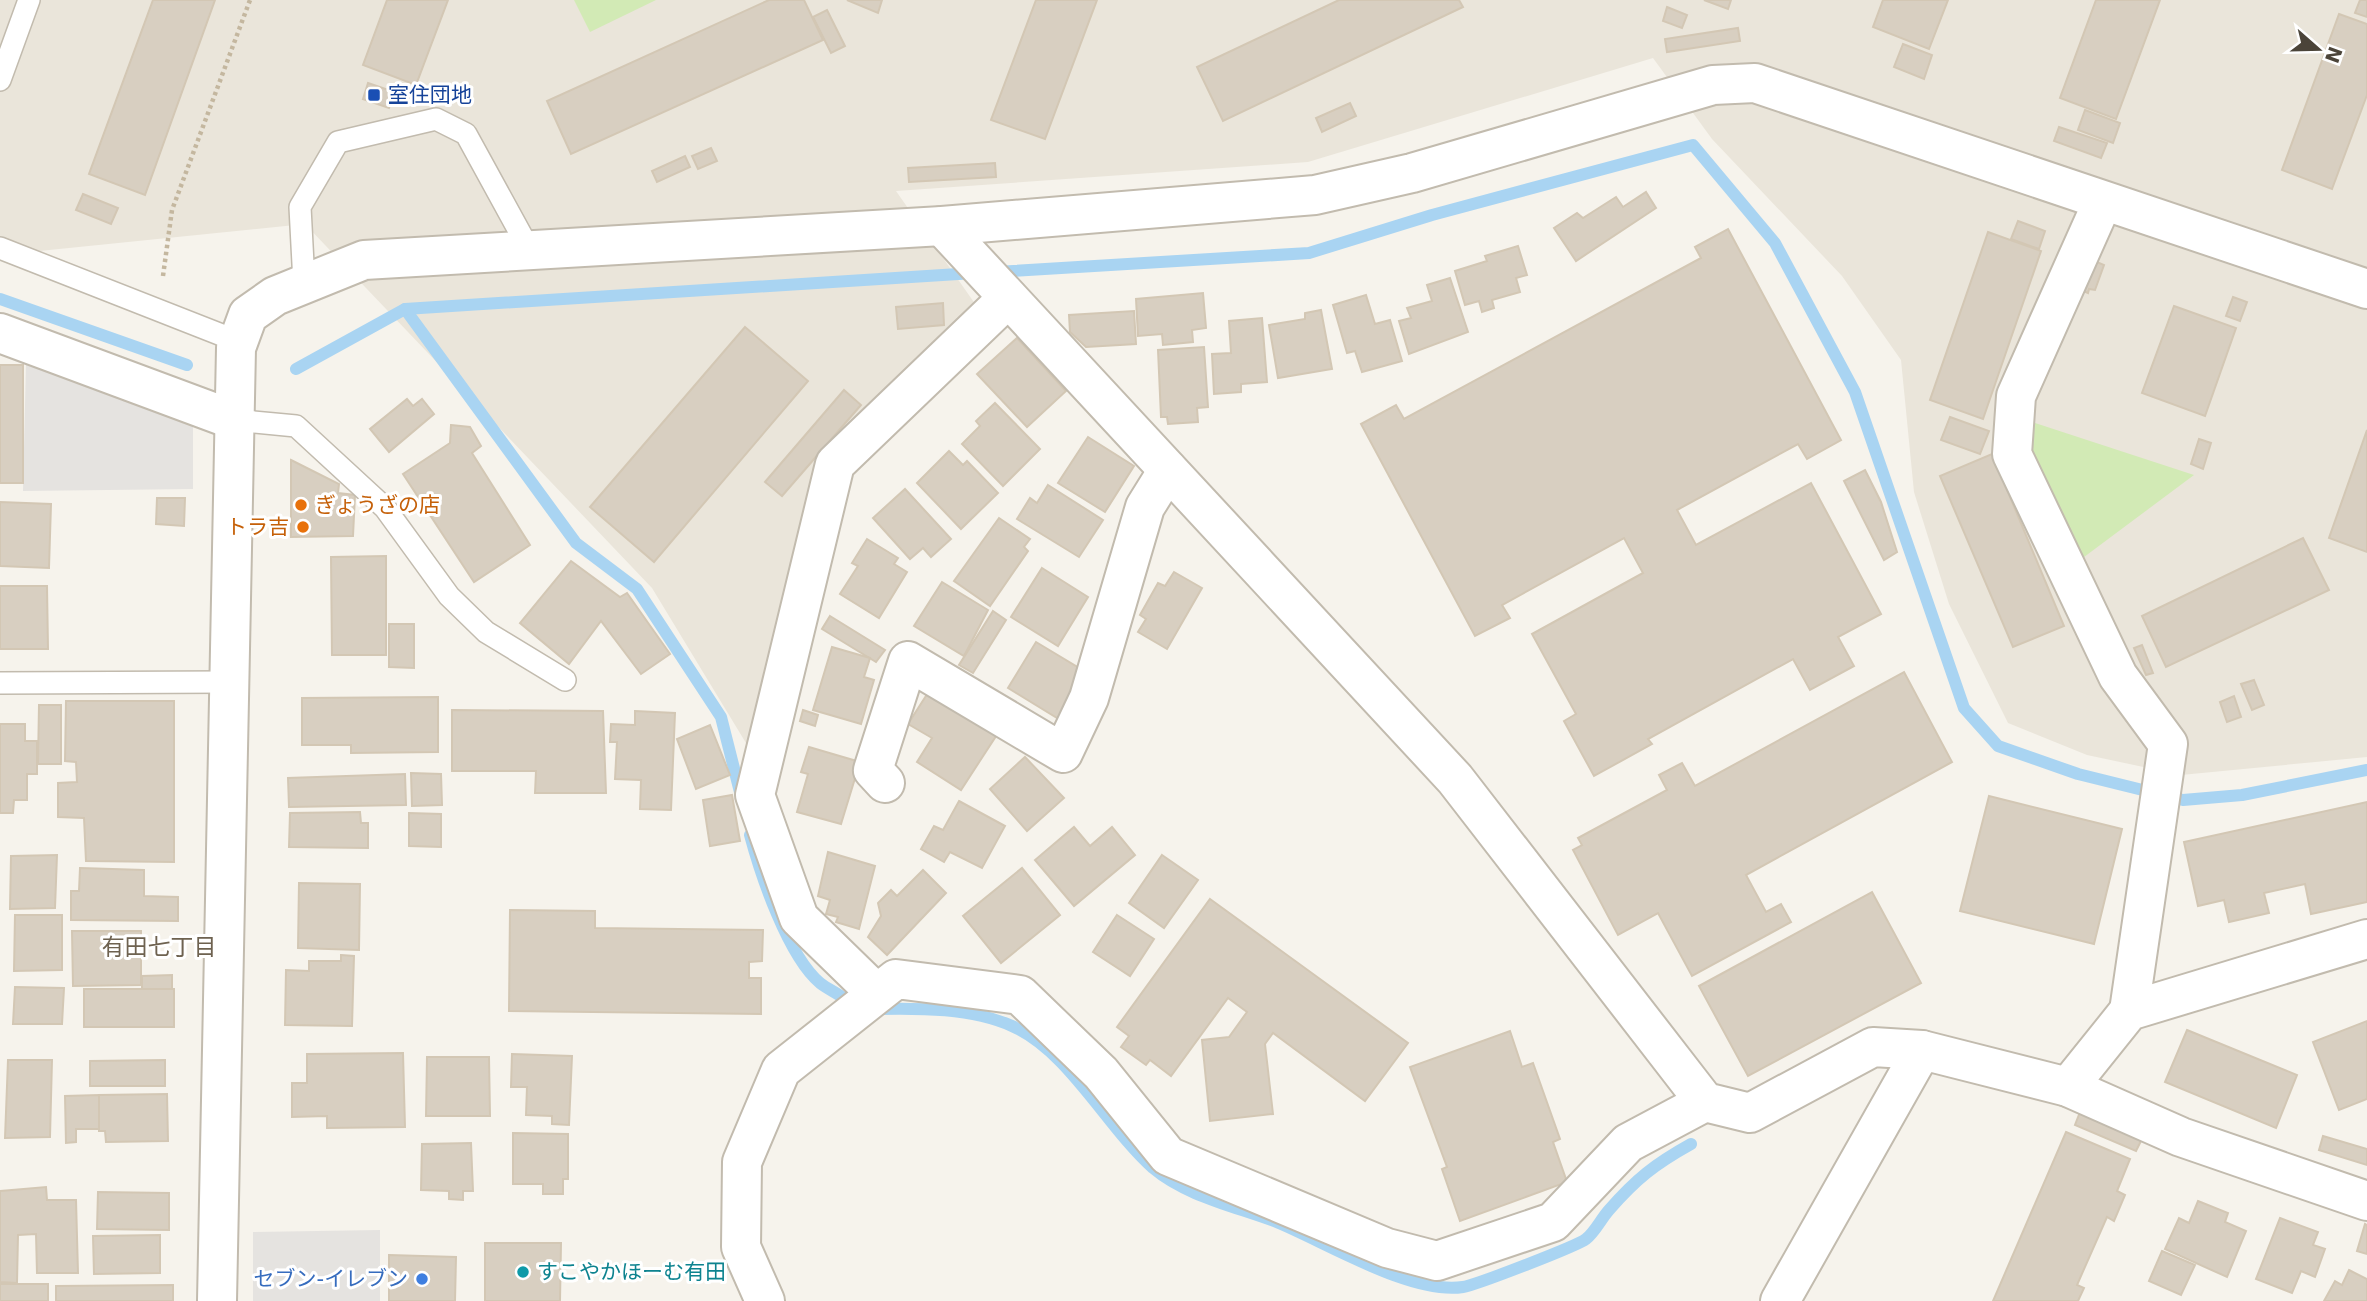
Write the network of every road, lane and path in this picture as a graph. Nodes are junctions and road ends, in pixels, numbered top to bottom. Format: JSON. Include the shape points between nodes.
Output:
{"nodes":[{"id":1,"x":29,"y":0,"type":"edge"},
{"id":2,"x":250,"y":0,"type":"edge"},
{"id":3,"x":0,"y":80,"type":"edge"},
{"id":4,"x":2103,"y":201,"type":"junction"},
{"id":5,"x":942,"y":226,"type":"junction"},
{"id":6,"x":0,"y":248,"type":"edge"},
{"id":7,"x":529,"y":249,"type":"junction"},
{"id":8,"x":304,"y":283,"type":"junction"},
{"id":9,"x":162,"y":285,"type":"dead end"},
{"id":10,"x":2367,"y":289,"type":"edge"},
{"id":11,"x":1006,"y":296,"type":"junction"},
{"id":12,"x":0,"y":333,"type":"edge"},
{"id":13,"x":237,"y":345,"type":"junction"},
{"id":14,"x":234,"y":420,"type":"junction"},
{"id":15,"x":1168,"y":470,"type":"junction"},
{"id":16,"x":565,"y":680,"type":"dead end"},
{"id":17,"x":228,"y":682,"type":"junction"},
{"id":18,"x":0,"y":683,"type":"edge"},
{"id":19,"x":885,"y":783,"type":"dead end"},
{"id":20,"x":2367,"y":939,"type":"edge"},
{"id":21,"x":864,"y":1002,"type":"junction"},
{"id":22,"x":2129,"y":1011,"type":"junction"},
{"id":23,"x":1922,"y":1051,"type":"junction"},
{"id":24,"x":2067,"y":1087,"type":"junction"},
{"id":25,"x":1705,"y":1102,"type":"junction"},
{"id":26,"x":2367,"y":1200,"type":"edge"},
{"id":27,"x":217,"y":1301,"type":"edge"},
{"id":28,"x":765,"y":1301,"type":"edge"},
{"id":29,"x":1780,"y":1301,"type":"edge"}],
"edges":[{"from":1,"to":3,"type":"lane"},
{"from":2,"to":9,"type":"path","via":[[172,210]]},
{"from":4,"to":5,"type":"street","via":[[1755,83],[1713,85],[1412,173],[1315,195]]},
{"from":4,"to":10,"type":"street"},
{"from":4,"to":22,"type":"street","via":[[2016,396],[2012,454],[2118,676],[2168,744]]},
{"from":5,"to":7,"type":"street"},
{"from":5,"to":11,"type":"street"},
{"from":6,"to":13,"type":"lane"},
{"from":7,"to":8,"type":"street","via":[[364,260]]},
{"from":7,"to":8,"type":"lane","via":[[466,134],[436,119],[338,142],[300,207]]},
{"from":8,"to":13,"type":"street","via":[[248,315]]},
{"from":11,"to":15,"type":"street"},
{"from":11,"to":21,"type":"street","via":[[835,464],[754,795],[799,918]]},
{"from":12,"to":14,"type":"street"},
{"from":13,"to":14,"type":"street"},
{"from":14,"to":16,"type":"lane","via":[[296,426],[385,508],[449,596],[486,632]]},
{"from":14,"to":17,"type":"street"},
{"from":15,"to":19,"type":"street","via":[[1145,507],[1089,698],[1063,753],[908,661],[873,770]]},
{"from":15,"to":25,"type":"street","via":[[1455,779]]},
{"from":17,"to":18,"type":"lane"},
{"from":17,"to":27,"type":"street"},
{"from":20,"to":22,"type":"street"},
{"from":21,"to":25,"type":"street","via":[[896,979],[1020,995],[1101,1073],[1168,1156],[1387,1248],[1437,1261],[1553,1222],[1628,1143]]},
{"from":21,"to":28,"type":"street","via":[[781,1070],[742,1162],[741,1247]]},
{"from":22,"to":24,"type":"street"},
{"from":23,"to":24,"type":"street"},
{"from":23,"to":25,"type":"street","via":[[1873,1046],[1749,1113]]},
{"from":23,"to":29,"type":"street"},
{"from":24,"to":26,"type":"street","via":[[2181,1137]]}]}
